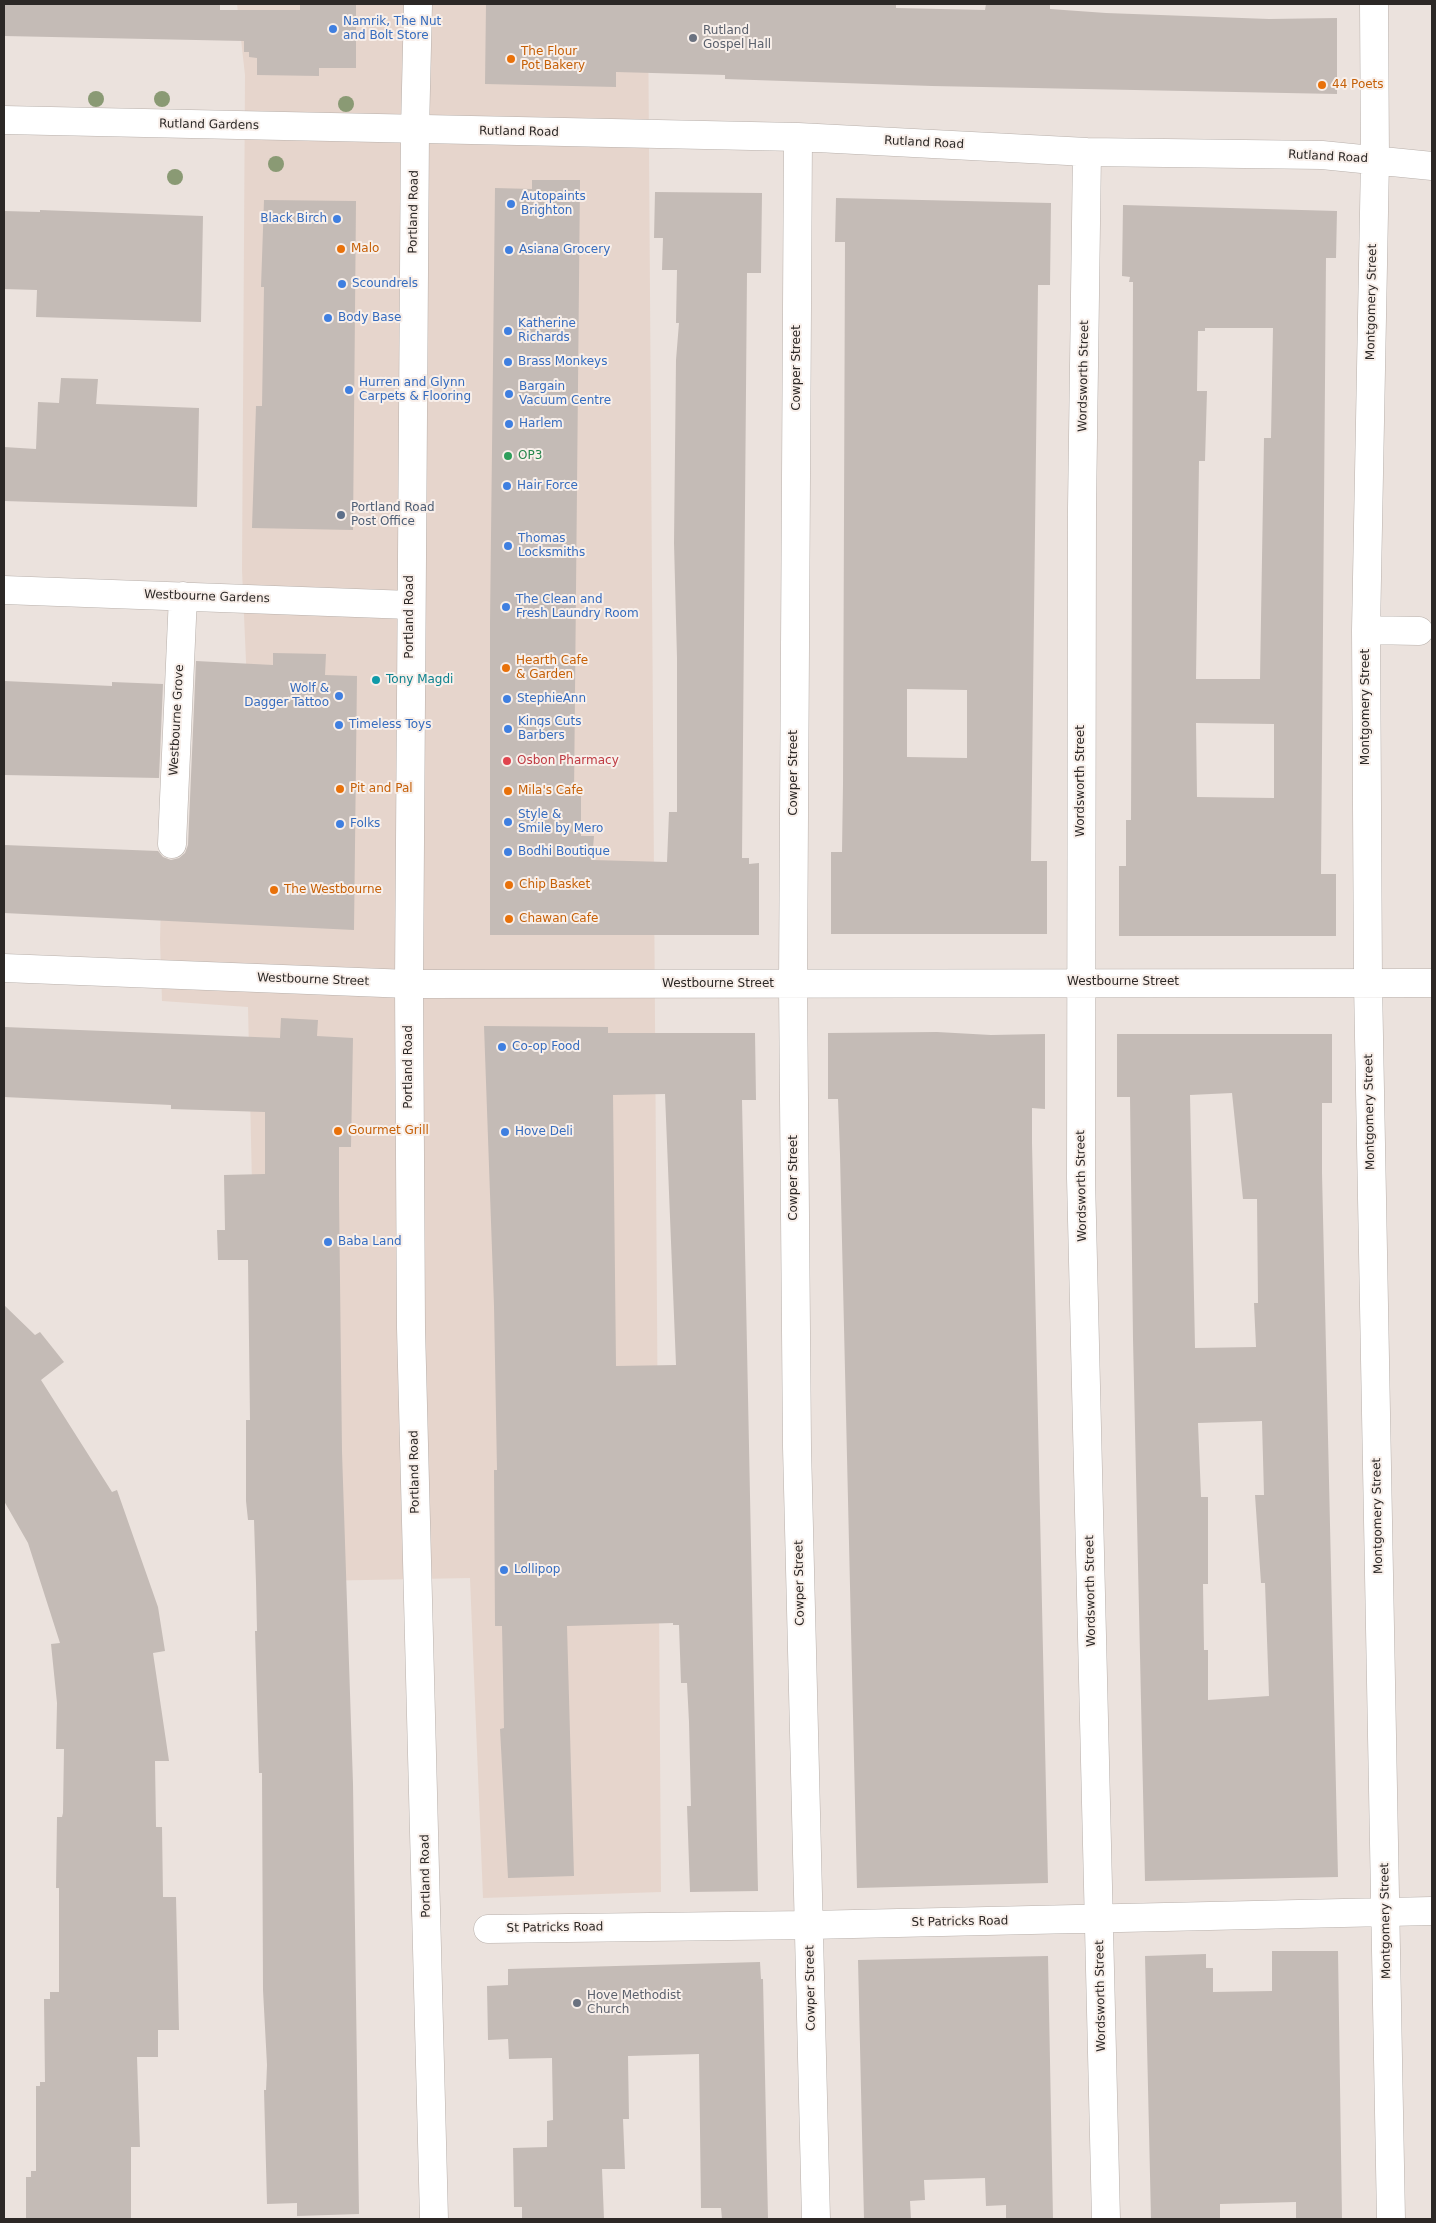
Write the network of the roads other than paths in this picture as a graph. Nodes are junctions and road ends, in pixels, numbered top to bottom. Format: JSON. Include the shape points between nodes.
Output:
{"nodes":[{"id":1,"x":418,"y":4,"type":"edge"},
{"id":2,"x":1374,"y":4,"type":"edge"},
{"id":3,"x":4,"y":120,"type":"edge"},
{"id":4,"x":415,"y":130,"type":"junction"},
{"id":5,"x":798,"y":137,"type":"junction"},
{"id":6,"x":1087,"y":152,"type":"junction"},
{"id":7,"x":1375,"y":160,"type":"junction"},
{"id":8,"x":1432,"y":166,"type":"edge"},
{"id":9,"x":4,"y":590,"type":"edge"},
{"id":10,"x":183,"y":596,"type":"junction"},
{"id":11,"x":410,"y":605,"type":"junction"},
{"id":12,"x":1366,"y":630,"type":"junction"},
{"id":13,"x":1419,"y":631,"type":"dead end"},
{"id":14,"x":172,"y":844,"type":"dead end"},
{"id":15,"x":4,"y":968,"type":"edge"},
{"id":16,"x":1082,"y":982,"type":"junction"},
{"id":17,"x":1368,"y":983,"type":"junction"},
{"id":18,"x":1432,"y":983,"type":"edge"},
{"id":19,"x":408,"y":984,"type":"junction"},
{"id":20,"x":793,"y":984,"type":"junction"},
{"id":21,"x":1432,"y":1911,"type":"edge"},
{"id":22,"x":1386,"y":1912,"type":"junction"},
{"id":23,"x":1099,"y":1920,"type":"junction"},
{"id":24,"x":809,"y":1926,"type":"junction"},
{"id":25,"x":488,"y":1929,"type":"dead end"},
{"id":26,"x":434,"y":2219,"type":"edge"},
{"id":27,"x":816,"y":2219,"type":"edge"},
{"id":28,"x":1106,"y":2219,"type":"edge"},
{"id":29,"x":1391,"y":2219,"type":"edge"}],
"edges":[{"from":1,"to":4,"type":"street","name":"Portland Road"},
{"from":2,"to":7,"type":"street","name":"Montgomery Street"},
{"from":3,"to":4,"type":"street","name":"Rutland Gardens"},
{"from":4,"to":5,"type":"street","name":"Rutland Road"},
{"from":4,"to":11,"type":"street","name":"Portland Road"},
{"from":5,"to":6,"type":"street","name":"Rutland Road"},
{"from":5,"to":20,"type":"street","name":"Cowper Street"},
{"from":6,"to":7,"type":"street","name":"Rutland Road","via":[[1322,155]]},
{"from":6,"to":16,"type":"street","name":"Wordsworth Street","via":[[1082,518]]},
{"from":7,"to":8,"type":"street","name":"Rutland Road"},
{"from":7,"to":12,"type":"street","name":"Montgomery Street"},
{"from":9,"to":10,"type":"street","name":"Westbourne Gardens"},
{"from":10,"to":11,"type":"street","name":"Westbourne Gardens"},
{"from":10,"to":14,"type":"street","name":"Westbourne Grove"},
{"from":11,"to":19,"type":"street","name":"Portland Road"},
{"from":12,"to":13,"type":"street"},
{"from":12,"to":17,"type":"street","name":"Montgomery Street"},
{"from":15,"to":19,"type":"street","name":"Westbourne Street"},
{"from":16,"to":17,"type":"street","name":"Westbourne Street"},
{"from":16,"to":20,"type":"street","name":"Westbourne Street"},
{"from":16,"to":23,"type":"street","name":"Wordsworth Street","via":[[1081,1178]]},
{"from":17,"to":18,"type":"street","name":"Westbourne Street"},
{"from":17,"to":22,"type":"street","name":"Montgomery Street"},
{"from":19,"to":20,"type":"street","name":"Westbourne Street"},
{"from":19,"to":26,"type":"street","name":"Portland Road","via":[[412,1328]]},
{"from":20,"to":24,"type":"street","name":"Cowper Street","via":[[797,1447]]},
{"from":21,"to":22,"type":"street","name":"St Patricks Road"},
{"from":22,"to":23,"type":"street","name":"St Patricks Road"},
{"from":22,"to":29,"type":"street","name":"Montgomery Street"},
{"from":23,"to":24,"type":"street","name":"St Patricks Road"},
{"from":23,"to":28,"type":"street","name":"Wordsworth Street"},
{"from":24,"to":25,"type":"street","name":"St Patricks Road"},
{"from":24,"to":27,"type":"street","name":"Cowper Street"}]}
